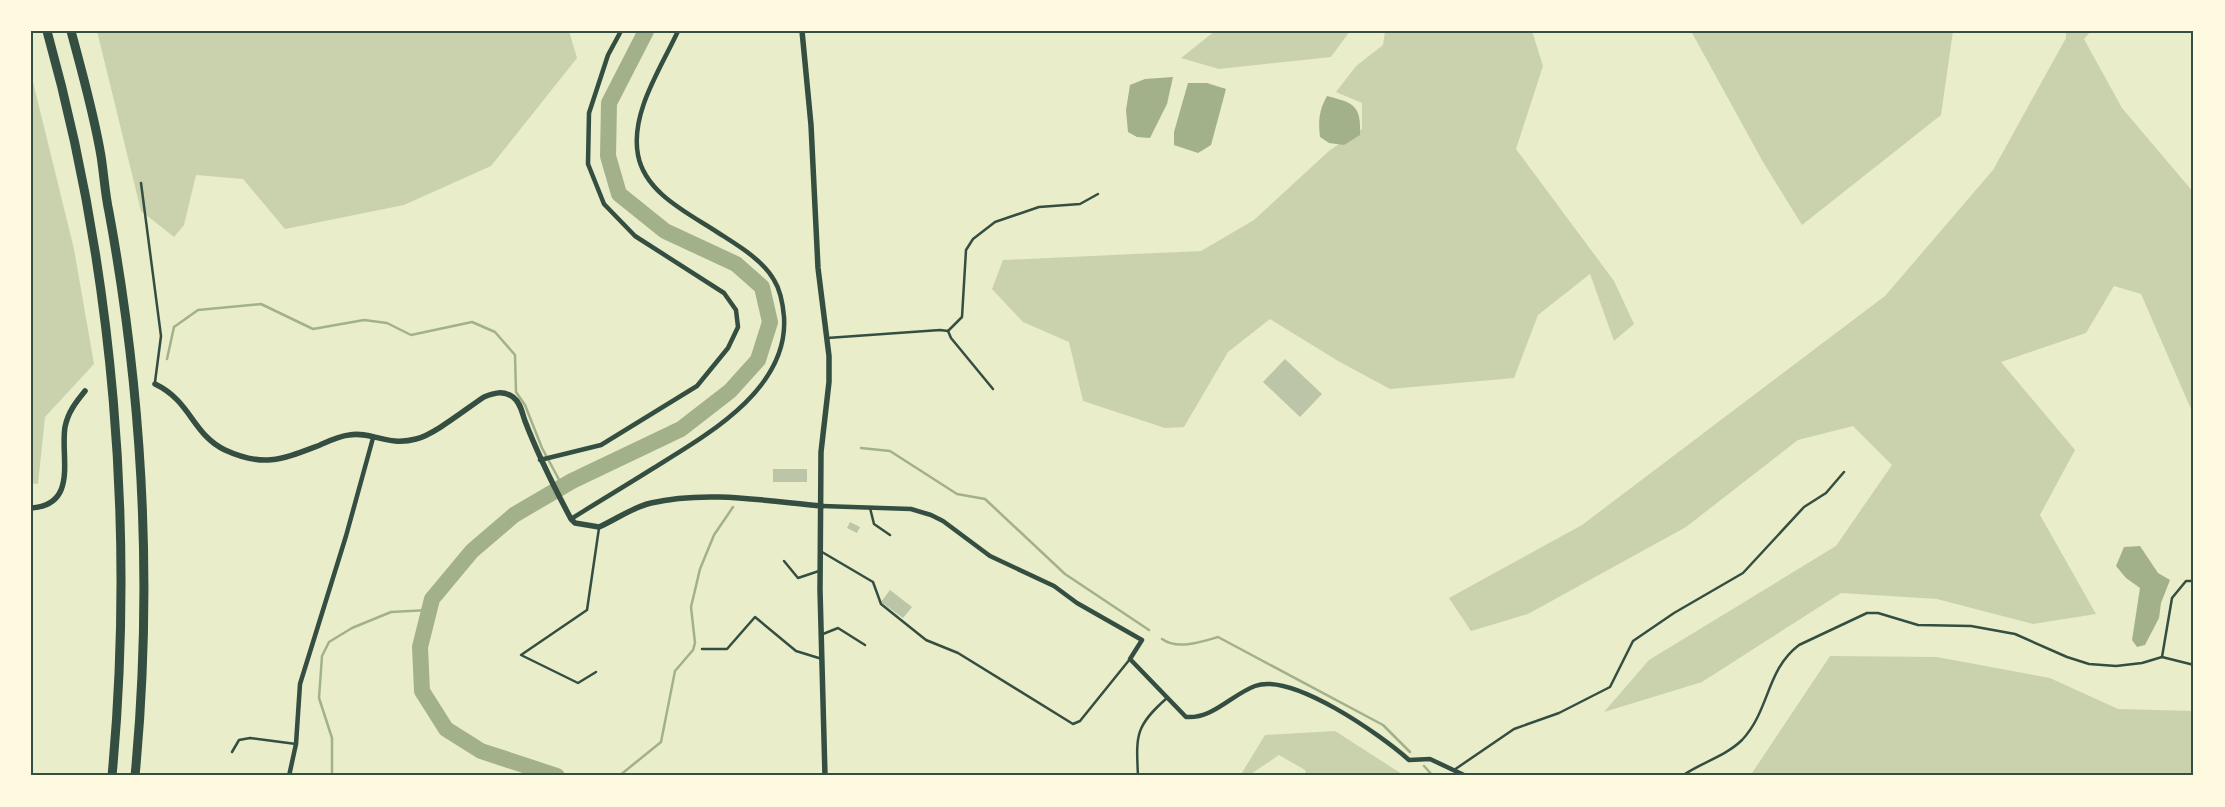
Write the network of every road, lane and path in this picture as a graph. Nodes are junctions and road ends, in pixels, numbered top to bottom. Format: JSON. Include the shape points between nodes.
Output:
{"nodes":[{"id":1,"x":47,"y":31,"type":"edge"},
{"id":2,"x":71,"y":31,"type":"edge"},
{"id":3,"x":621,"y":31,"type":"edge"},
{"id":4,"x":678,"y":31,"type":"edge"},
{"id":5,"x":802,"y":31,"type":"edge"},
{"id":6,"x":140,"y":183,"type":"dead end"},
{"id":7,"x":1098,"y":194,"type":"dead end"},
{"id":8,"x":948,"y":331,"type":"junction"},
{"id":9,"x":827,"y":338,"type":"junction"},
{"id":10,"x":155,"y":384,"type":"joint"},
{"id":11,"x":993,"y":390,"type":"dead end"},
{"id":12,"x":85,"y":391,"type":"dead end"},
{"id":13,"x":373,"y":438,"type":"junction"},
{"id":14,"x":540,"y":460,"type":"junction"},
{"id":15,"x":1844,"y":472,"type":"dead end"},
{"id":16,"x":822,"y":506,"type":"junction"},
{"id":17,"x":31,"y":508,"type":"edge"},
{"id":18,"x":870,"y":508,"type":"junction"},
{"id":19,"x":571,"y":519,"type":"junction"},
{"id":20,"x":599,"y":527,"type":"junction"},
{"id":21,"x":890,"y":535,"type":"dead end"},
{"id":22,"x":820,"y":551,"type":"junction"},
{"id":23,"x":784,"y":561,"type":"dead end"},
{"id":24,"x":820,"y":570,"type":"junction"},
{"id":25,"x":2194,"y":581,"type":"edge"},
{"id":26,"x":823,"y":634,"type":"junction"},
{"id":27,"x":865,"y":646,"type":"dead end"},
{"id":28,"x":702,"y":649,"type":"dead end"},
{"id":29,"x":2162,"y":658,"type":"junction"},
{"id":30,"x":824,"y":659,"type":"junction"},
{"id":31,"x":1130,"y":659,"type":"junction"},
{"id":32,"x":2194,"y":665,"type":"edge"},
{"id":33,"x":596,"y":672,"type":"dead end"},
{"id":34,"x":1167,"y":698,"type":"junction"},
{"id":35,"x":296,"y":744,"type":"junction"},
{"id":36,"x":232,"y":752,"type":"dead end"},
{"id":37,"x":1454,"y":770,"type":"junction"},
{"id":38,"x":112,"y":776,"type":"edge"},
{"id":39,"x":135,"y":776,"type":"edge"},
{"id":40,"x":289,"y":776,"type":"edge"},
{"id":41,"x":826,"y":776,"type":"edge"},
{"id":42,"x":1138,"y":776,"type":"edge"},
{"id":43,"x":1466,"y":776,"type":"edge"},
{"id":44,"x":1682,"y":776,"type":"edge"}],
"edges":[{"from":1,"to":38,"type":"highway","via":[[66,101],[109,353],[122,572],[121,650]]},
{"from":2,"to":39,"type":"highway","via":[[101,155],[128,323],[136,404],[144,572]]},
{"from":3,"to":14,"type":"street","via":[[608,55],[589,113],[588,164],[604,204],[636,236],[724,293],[736,310],[738,327],[728,348],[697,386],[601,445]]},
{"from":4,"to":19,"type":"street","via":[[647,99],[636,134],[643,173],[660,193],[754,257],[774,280],[783,303],[785,328],[781,348],[770,372],[746,402],[716,428]]},
{"from":5,"to":9,"type":"street","via":[[818,268]]},
{"from":6,"to":10,"type":"lane","via":[[161,336]]},
{"from":7,"to":8,"type":"lane","via":[[1080,204],[1039,207],[995,222],[973,239],[966,250],[962,317]]},
{"from":8,"to":9,"type":"lane"},
{"from":8,"to":11,"type":"lane"},
{"from":9,"to":16,"type":"street","via":[[829,382],[821,452]]},
{"from":10,"to":13,"type":"street","via":[[170,391],[211,442],[245,458],[282,460],[348,435]]},
{"from":12,"to":17,"type":"street","via":[[70,409],[65,429],[65,480],[61,491],[52,500]]},
{"from":13,"to":14,"type":"street","via":[[397,443],[418,439],[484,397],[504,393],[521,407]]},
{"from":13,"to":35,"type":"street","via":[[300,684]]},
{"from":14,"to":19,"type":"street"},
{"from":15,"to":37,"type":"lane","via":[[1826,493],[1804,507],[1743,573],[1633,641],[1610,687],[1559,713],[1514,729]]},
{"from":16,"to":18,"type":"street"},
{"from":16,"to":20,"type":"street","via":[[710,497],[681,499],[649,503]]},
{"from":16,"to":22,"type":"street"},
{"from":18,"to":21,"type":"lane","via":[[874,524]]},
{"from":18,"to":31,"type":"street","via":[[911,509],[944,521],[990,556],[1054,586],[1142,640]]},
{"from":19,"to":20,"type":"street","via":[[575,523]]},
{"from":20,"to":33,"type":"lane","via":[[587,610],[520,655],[578,683]]},
{"from":22,"to":24,"type":"street"},
{"from":22,"to":31,"type":"lane","via":[[873,582],[881,604],[926,640],[958,653],[1073,724],[1080,721]]},
{"from":23,"to":24,"type":"lane","via":[[798,578]]},
{"from":24,"to":26,"type":"street"},
{"from":25,"to":29,"type":"lane","via":[[2186,581],[2172,598]]},
{"from":26,"to":27,"type":"lane","via":[[838,628]]},
{"from":26,"to":30,"type":"street"},
{"from":28,"to":30,"type":"lane","via":[[727,649],[755,617],[796,651]]},
{"from":29,"to":32,"type":"lane"},
{"from":29,"to":44,"type":"lane","via":[[2116,666],[2089,664],[2015,634],[1971,626],[1918,625],[1878,613],[1867,613],[1806,641],[1790,652],[1779,664],[1769,695],[1742,740]]},
{"from":30,"to":41,"type":"street"},
{"from":31,"to":34,"type":"street"},
{"from":34,"to":37,"type":"street","via":[[1186,717],[1198,718],[1252,686],[1264,683],[1285,686],[1359,722],[1409,760],[1430,759]]},
{"from":34,"to":42,"type":"lane","via":[[1140,728],[1136,747]]},
{"from":35,"to":36,"type":"lane","via":[[250,738],[238,740]]},
{"from":35,"to":40,"type":"street"},
{"from":37,"to":43,"type":"street"}]}
